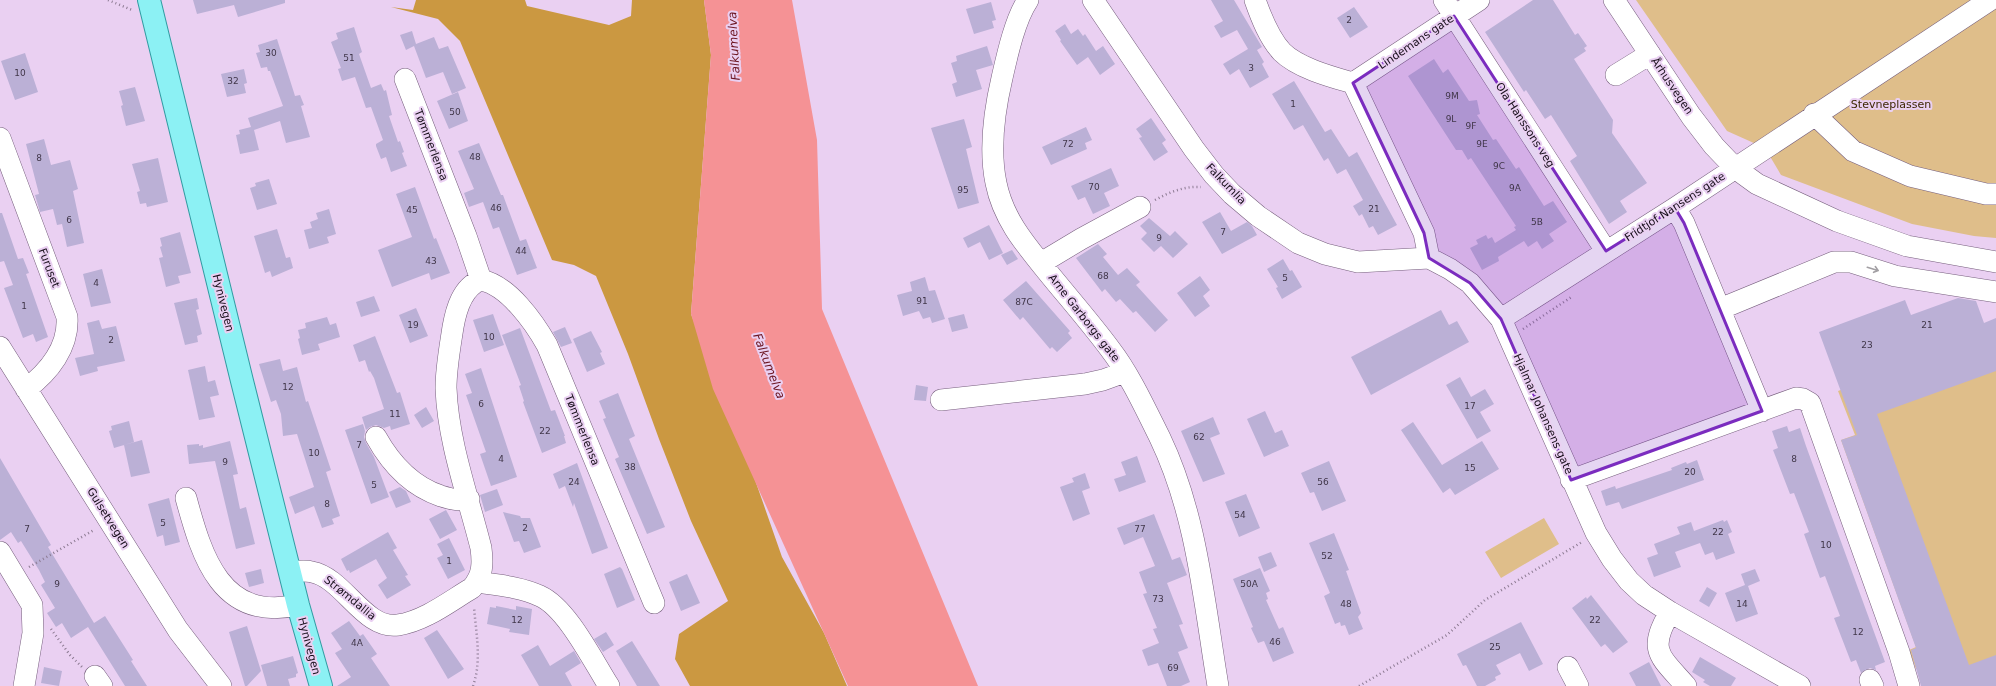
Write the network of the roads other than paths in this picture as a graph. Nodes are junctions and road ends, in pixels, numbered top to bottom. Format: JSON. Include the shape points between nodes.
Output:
{"nodes":[{"id":1,"x":1028,"y":0,"type":"edge"},
{"id":2,"x":1093,"y":0,"type":"edge"},
{"id":3,"x":1254,"y":0,"type":"edge"},
{"id":4,"x":1479,"y":0,"type":"edge"},
{"id":5,"x":1614,"y":0,"type":"edge"},
{"id":6,"x":1990,"y":0,"type":"edge"},
{"id":7,"x":151,"y":7,"type":"edge"},
{"id":8,"x":1449,"y":8,"type":"edge"},
{"id":9,"x":1650,"y":54,"type":"junction"},
{"id":10,"x":1616,"y":75,"type":"dead end"},
{"id":11,"x":405,"y":78,"type":"dead end"},
{"id":12,"x":1353,"y":84,"type":"junction"},
{"id":13,"x":1814,"y":114,"type":"junction"},
{"id":14,"x":0,"y":138,"type":"edge"},
{"id":15,"x":1735,"y":168,"type":"junction"},
{"id":16,"x":1996,"y":194,"type":"edge"},
{"id":17,"x":1140,"y":208,"type":"road end"},
{"id":18,"x":1674,"y":208,"type":"junction"},
{"id":19,"x":1606,"y":251,"type":"junction"},
{"id":20,"x":1429,"y":258,"type":"junction"},
{"id":21,"x":1996,"y":262,"type":"edge"},
{"id":22,"x":1041,"y":263,"type":"junction"},
{"id":23,"x":481,"y":280,"type":"junction"},
{"id":24,"x":1996,"y":292,"type":"edge"},
{"id":25,"x":1720,"y":309,"type":"junction"},
{"id":26,"x":1501,"y":319,"type":"junction"},
{"id":27,"x":0,"y":347,"type":"edge"},
{"id":28,"x":1125,"y":372,"type":"junction"},
{"id":29,"x":26,"y":389,"type":"junction"},
{"id":30,"x":941,"y":400,"type":"dead end"},
{"id":31,"x":1762,"y":411,"type":"junction"},
{"id":32,"x":376,"y":437,"type":"dead end"},
{"id":33,"x":1572,"y":480,"type":"junction"},
{"id":34,"x":186,"y":498,"type":"dead end"},
{"id":35,"x":468,"y":499,"type":"junction"},
{"id":36,"x":0,"y":552,"type":"edge"},
{"id":37,"x":291,"y":572,"type":"junction"},
{"id":38,"x":475,"y":585,"type":"junction"},
{"id":39,"x":654,"y":603,"type":"dead end"},
{"id":40,"x":298,"y":606,"type":"junction"},
{"id":41,"x":1670,"y":612,"type":"junction"},
{"id":42,"x":1568,"y":667,"type":"dead end"},
{"id":43,"x":24,"y":686,"type":"edge"},
{"id":44,"x":221,"y":686,"type":"edge"},
{"id":45,"x":321,"y":686,"type":"edge"},
{"id":46,"x":608,"y":686,"type":"edge"},
{"id":47,"x":1218,"y":686,"type":"edge"},
{"id":48,"x":1578,"y":686,"type":"edge"},
{"id":49,"x":1686,"y":686,"type":"edge"},
{"id":50,"x":1800,"y":686,"type":"edge"},
{"id":51,"x":1909,"y":686,"type":"edge"}],
"edges":[{"from":1,"to":22,"type":"street","name":"Arne Garborgs gate","via":[[1008,53],[995,107],[993,153],[996,184],[1006,213],[1019,238]]},
{"from":2,"to":20,"type":"street","name":"Falkumlia","via":[[1194,149],[1232,194],[1258,216],[1298,243],[1325,254],[1358,262]]},
{"from":3,"to":12,"type":"street","via":[[1262,21],[1283,52],[1310,69]]},
{"from":4,"to":8,"type":"street","name":"Lindemans gate"},
{"from":5,"to":9,"type":"street","name":"Århusvegen"},
{"from":6,"to":13,"type":"street"},
{"from":7,"to":37,"type":"main road","name":"Hynivegen"},
{"from":8,"to":12,"type":"street","name":"Lindemans gate"},
{"from":8,"to":19,"type":"street","name":"Ola Hanssons veg"},
{"from":9,"to":10,"type":"street"},
{"from":9,"to":15,"type":"street","name":"Århusvegen","via":[[1691,116]]},
{"from":11,"to":23,"type":"street","name":"Tømmerlensa"},
{"from":12,"to":20,"type":"street","via":[[1424,233]]},
{"from":13,"to":15,"type":"street"},
{"from":13,"to":16,"type":"street","via":[[1853,150],[1903,173],[1986,194]]},
{"from":14,"to":29,"type":"street","name":"Furuset","via":[[67,317],[67,333],[57,356],[42,378]]},
{"from":15,"to":18,"type":"street","name":"Fridtjof Nansens gate"},
{"from":15,"to":21,"type":"street","name":"Fridtjof Nansens gate","via":[[1756,184],[1837,221],[1900,244]]},
{"from":17,"to":22,"type":"street"},
{"from":18,"to":19,"type":"street","name":"Fridtjof Nansens gate"},
{"from":18,"to":25,"type":"street","via":[[1684,223]]},
{"from":19,"to":26,"type":"street","name":"Fridtjof Nansens gate"},
{"from":20,"to":26,"type":"street","name":"Hjalmar Johansens gate","via":[[1470,284]]},
{"from":22,"to":28,"type":"street","name":"Arne Garborgs gate","via":[[1111,350]]},
{"from":23,"to":35,"type":"street","via":[[471,285],[458,308],[450,345],[446,387],[451,424]]},
{"from":23,"to":39,"type":"street","name":"Tømmerlensa","via":[[501,289],[518,305],[544,339]]},
{"from":25,"to":24,"type":"street","one_way":true,"via":[[1834,262],[1851,262],[1895,276]]},
{"from":25,"to":31,"type":"street"},
{"from":26,"to":33,"type":"street","name":"Hjalmar Johansens gate"},
{"from":27,"to":29,"type":"street","name":"Gulsetvegen"},
{"from":28,"to":30,"type":"street","via":[[1085,384]]},
{"from":28,"to":47,"type":"street","name":"Arne Garborgs gate","via":[[1160,439],[1181,491],[1190,523]]},
{"from":29,"to":44,"type":"street","name":"Gulsetvegen","via":[[178,630]]},
{"from":31,"to":33,"type":"street"},
{"from":31,"to":51,"type":"street","via":[[1796,398],[1810,402],[1814,409]]},
{"from":32,"to":35,"type":"street","via":[[389,458],[413,482],[455,500]]},
{"from":33,"to":41,"type":"street","name":"Hjalmar Johansens gate","via":[[1596,533],[1612,559],[1644,595]]},
{"from":34,"to":40,"type":"street","name":"Hynivegen","via":[[203,554],[233,594],[242,601],[264,607]]},
{"from":35,"to":38,"type":"street","via":[[483,568]]},
{"from":36,"to":43,"type":"street","via":[[32,606],[32,649]]},
{"from":37,"to":38,"type":"street","name":"Strømdallia","via":[[312,572],[322,575],[331,580],[372,618],[390,625],[417,619]]},
{"from":37,"to":40,"type":"main road","name":"Hynivegen"},
{"from":38,"to":46,"type":"street","via":[[531,592],[551,602],[566,619]]},
{"from":40,"to":45,"type":"main road","name":"Hynivegen"},
{"from":41,"to":49,"type":"street","via":[[1660,630],[1657,646],[1663,659]]},
{"from":41,"to":50,"type":"street","name":"Hjalmar Johansens gate"},
{"from":42,"to":48,"type":"street"}]}
